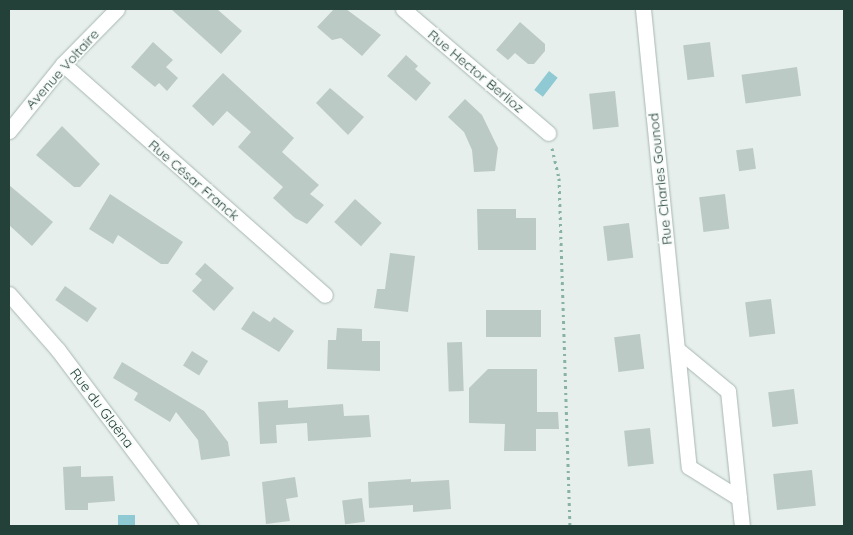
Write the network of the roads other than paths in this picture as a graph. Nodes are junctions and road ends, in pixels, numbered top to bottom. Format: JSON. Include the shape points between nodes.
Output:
{"nodes":[{"id":1,"x":117,"y":9,"type":"edge"},
{"id":2,"x":403,"y":9,"type":"edge"},
{"id":3,"x":643,"y":9,"type":"edge"},
{"id":4,"x":63,"y":64,"type":"junction"},
{"id":5,"x":9,"y":131,"type":"edge"},
{"id":6,"x":548,"y":133,"type":"road end"},
{"id":7,"x":9,"y":294,"type":"edge"},
{"id":8,"x":325,"y":296,"type":"dead end"},
{"id":9,"x":677,"y":349,"type":"junction"},
{"id":10,"x":739,"y":498,"type":"junction"},
{"id":11,"x":190,"y":526,"type":"edge"},
{"id":12,"x":742,"y":526,"type":"edge"}],
"edges":[{"from":1,"to":4,"type":"street","name":"Avenue Voltaire"},
{"from":2,"to":6,"type":"street","name":"Rue Hector Berlioz"},
{"from":3,"to":9,"type":"street","name":"Rue Charles Gounod"},
{"from":4,"to":5,"type":"street","name":"Avenue Voltaire"},
{"from":4,"to":8,"type":"street","name":"Rue César Franck"},
{"from":7,"to":11,"type":"street","name":"Rue du Glaëna","via":[[58,350]]},
{"from":9,"to":10,"type":"street","via":[[728,391]]},
{"from":9,"to":10,"type":"street","name":"Rue Charles Gounod","via":[[689,467]]},
{"from":10,"to":12,"type":"street"}]}
